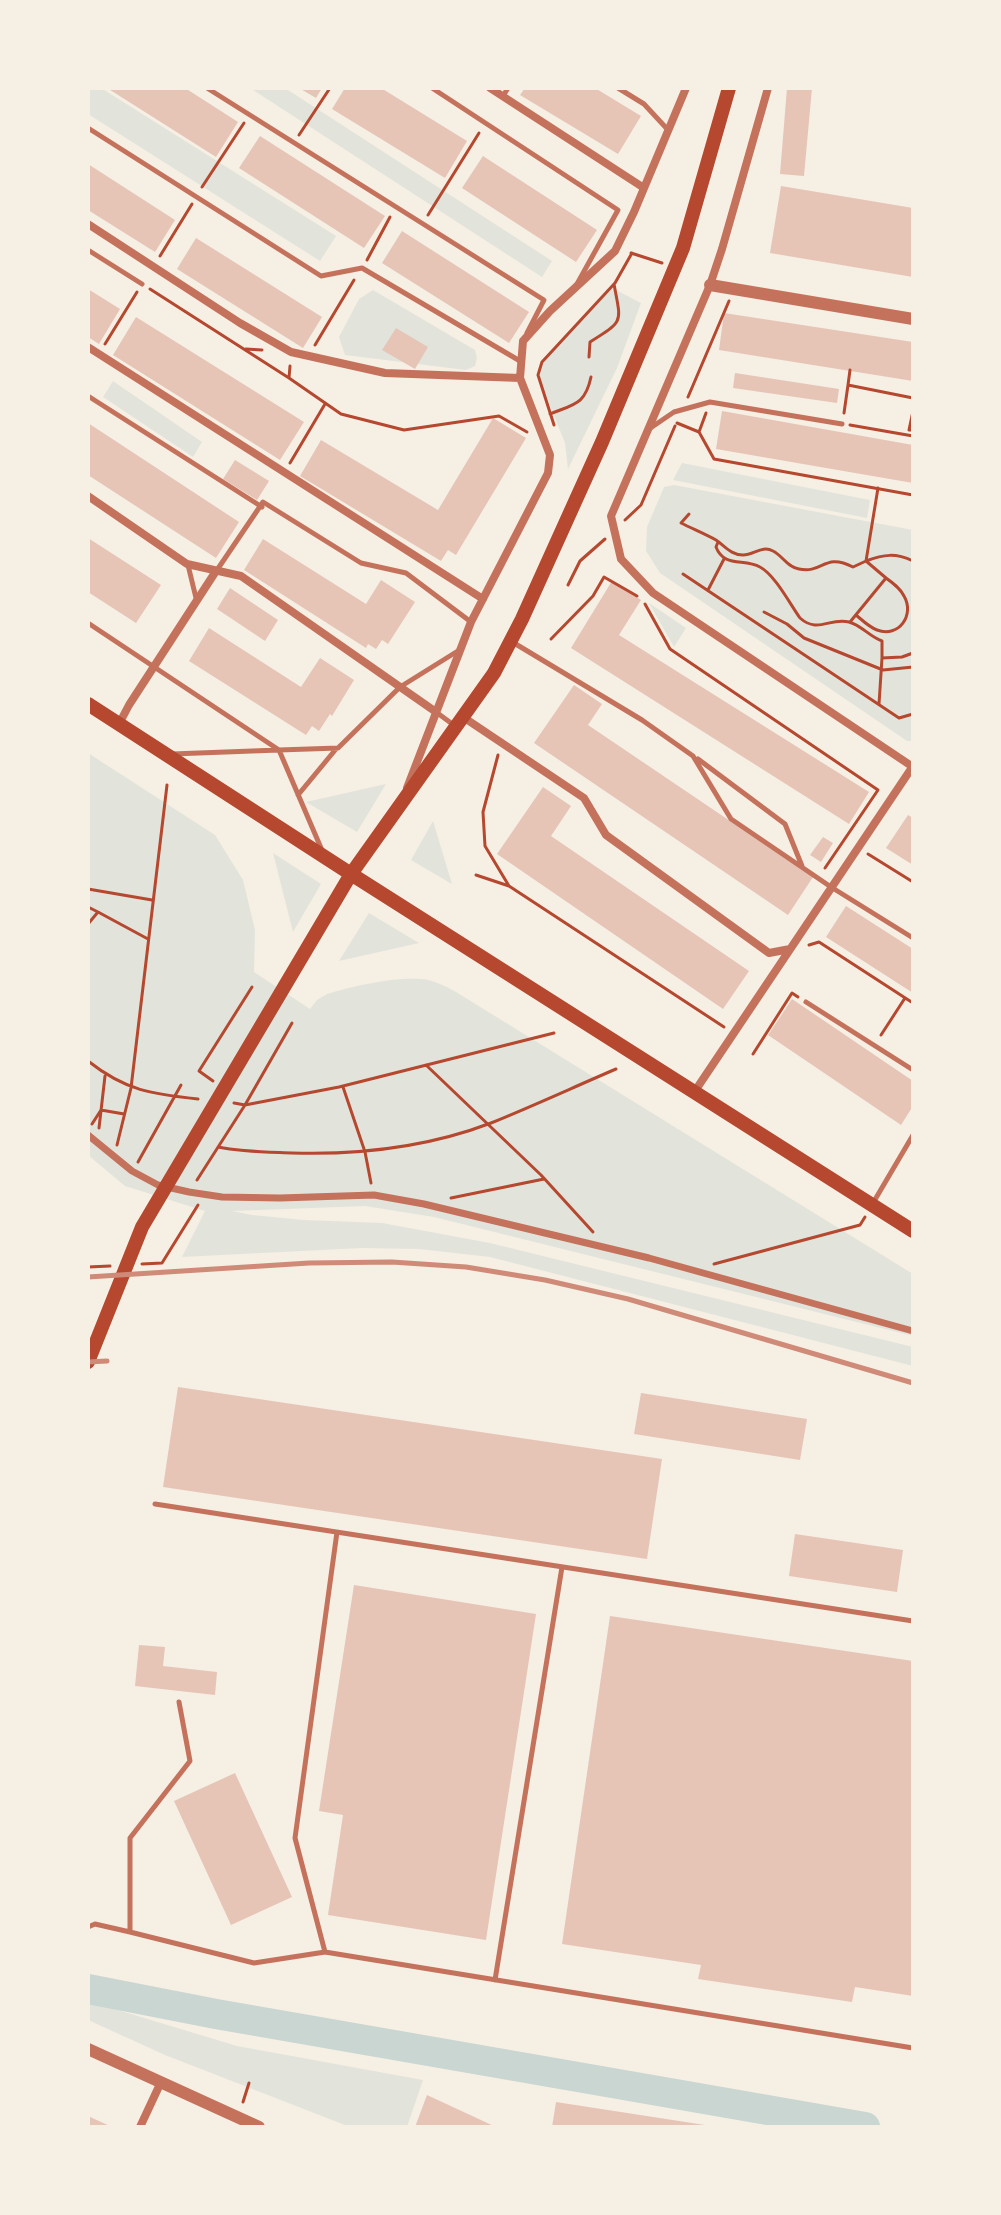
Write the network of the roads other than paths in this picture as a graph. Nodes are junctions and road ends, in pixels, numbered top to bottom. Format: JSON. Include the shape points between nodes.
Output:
{"nodes":[{"id":1,"x":207,"y":88,"type":"edge"},
{"id":2,"x":432,"y":88,"type":"edge"},
{"id":3,"x":490,"y":88,"type":"edge"},
{"id":4,"x":618,"y":88,"type":"edge"},
{"id":5,"x":686,"y":88,"type":"edge"},
{"id":6,"x":729,"y":88,"type":"edge"},
{"id":7,"x":768,"y":88,"type":"edge"},
{"id":8,"x":505,"y":92,"type":"edge"},
{"id":9,"x":88,"y":128,"type":"edge"},
{"id":10,"x":669,"y":131,"type":"junction"},
{"id":11,"x":644,"y":188,"type":"junction"},
{"id":12,"x":88,"y":224,"type":"edge"},
{"id":13,"x":88,"y":250,"type":"edge"},
{"id":14,"x":142,"y":284,"type":"road end"},
{"id":15,"x":710,"y":285,"type":"junction"},
{"id":16,"x":575,"y":288,"type":"junction"},
{"id":17,"x":913,"y":319,"type":"edge"},
{"id":18,"x":523,"y":341,"type":"junction"},
{"id":19,"x":88,"y":347,"type":"edge"},
{"id":20,"x":520,"y":361,"type":"junction"},
{"id":21,"x":520,"y":378,"type":"junction"},
{"id":22,"x":88,"y":396,"type":"edge"},
{"id":23,"x":842,"y":424,"type":"road end"},
{"id":24,"x":648,"y":430,"type":"junction"},
{"id":25,"x":88,"y":496,"type":"edge"},
{"id":26,"x":259,"y":507,"type":"junction"},
{"id":27,"x":187,"y":564,"type":"junction"},
{"id":28,"x":216,"y":571,"type":"junction"},
{"id":29,"x":483,"y":599,"type":"junction"},
{"id":30,"x":197,"y":601,"type":"junction"},
{"id":31,"x":471,"y":622,"type":"junction"},
{"id":32,"x":88,"y":623,"type":"edge"},
{"id":33,"x":511,"y":641,"type":"junction"},
{"id":34,"x":461,"y":649,"type":"junction"},
{"id":35,"x":155,"y":667,"type":"junction"},
{"id":36,"x":400,"y":687,"type":"junction"},
{"id":37,"x":88,"y":704,"type":"edge"},
{"id":38,"x":436,"y":712,"type":"junction"},
{"id":39,"x":460,"y":722,"type":"junction"},
{"id":40,"x":119,"y":724,"type":"junction"},
{"id":41,"x":337,"y":748,"type":"junction"},
{"id":42,"x":279,"y":750,"type":"junction"},
{"id":43,"x":167,"y":754,"type":"junction"},
{"id":44,"x":693,"y":756,"type":"junction"},
{"id":45,"x":913,"y":766,"type":"edge"},
{"id":46,"x":298,"y":795,"type":"junction"},
{"id":47,"x":401,"y":804,"type":"junction"},
{"id":48,"x":324,"y":856,"type":"junction"},
{"id":49,"x":802,"y":867,"type":"junction"},
{"id":50,"x":351,"y":874,"type":"junction"},
{"id":51,"x":831,"y":887,"type":"junction"},
{"id":52,"x":913,"y":938,"type":"edge"},
{"id":53,"x":790,"y":949,"type":"junction"},
{"id":54,"x":806,"y":1002,"type":"dead end"},
{"id":55,"x":913,"y":1070,"type":"edge"},
{"id":56,"x":695,"y":1091,"type":"junction"},
{"id":57,"x":88,"y":1133,"type":"edge"},
{"id":58,"x":913,"y":1135,"type":"edge"},
{"id":59,"x":872,"y":1203,"type":"junction"},
{"id":60,"x":913,"y":1231,"type":"edge"},
{"id":61,"x":913,"y":1331,"type":"edge"},
{"id":62,"x":88,"y":1362,"type":"edge"},
{"id":63,"x":155,"y":1504,"type":"dead end"},
{"id":64,"x":337,"y":1532,"type":"junction"},
{"id":65,"x":562,"y":1567,"type":"junction"},
{"id":66,"x":913,"y":1621,"type":"edge"},
{"id":67,"x":179,"y":1702,"type":"dead end"},
{"id":68,"x":88,"y":1927,"type":"edge"},
{"id":69,"x":130,"y":1932,"type":"junction"},
{"id":70,"x":325,"y":1952,"type":"junction"},
{"id":71,"x":495,"y":1980,"type":"junction"},
{"id":72,"x":913,"y":2048,"type":"edge"},
{"id":73,"x":88,"y":2049,"type":"edge"},
{"id":74,"x":161,"y":2082,"type":"junction"},
{"id":75,"x":237,"y":2122,"type":"edge"},
{"id":76,"x":140,"y":2127,"type":"edge"},
{"id":77,"x":259,"y":2127,"type":"edge"}],
"edges":[{"from":1,"to":18,"type":"lane","via":[[544,300]]},
{"from":2,"to":16,"type":"lane","via":[[618,210]]},
{"from":3,"to":8,"type":"street"},
{"from":4,"to":10,"type":"lane","via":[[644,104]]},
{"from":5,"to":10,"type":"street"},
{"from":6,"to":33,"type":"main road","via":[[683,248]]},
{"from":7,"to":15,"type":"street"},
{"from":8,"to":11,"type":"street"},
{"from":9,"to":20,"type":"lane","via":[[321,276],[362,268]]},
{"from":10,"to":11,"type":"street"},
{"from":11,"to":16,"type":"street","via":[[615,251]]},
{"from":12,"to":21,"type":"street","via":[[291,352],[385,373]]},
{"from":13,"to":14,"type":"lane"},
{"from":15,"to":17,"type":"street"},
{"from":15,"to":24,"type":"street"},
{"from":16,"to":18,"type":"street"},
{"from":18,"to":20,"type":"street"},
{"from":19,"to":29,"type":"street"},
{"from":20,"to":21,"type":"street"},
{"from":21,"to":29,"type":"street","via":[[550,455],[548,473]]},
{"from":22,"to":26,"type":"lane"},
{"from":23,"to":24,"type":"lane","via":[[710,402],[674,412]]},
{"from":24,"to":45,"type":"street","via":[[611,516],[621,559],[653,593]]},
{"from":25,"to":27,"type":"street"},
{"from":26,"to":28,"type":"lane"},
{"from":26,"to":31,"type":"lane","via":[[278,512],[361,563],[406,573]]},
{"from":27,"to":28,"type":"street"},
{"from":27,"to":30,"type":"lane"},
{"from":28,"to":30,"type":"street"},
{"from":28,"to":36,"type":"street","via":[[241,576]]},
{"from":29,"to":31,"type":"street"},
{"from":30,"to":35,"type":"street"},
{"from":31,"to":34,"type":"street"},
{"from":32,"to":35,"type":"lane"},
{"from":33,"to":39,"type":"main road"},
{"from":33,"to":44,"type":"lane"},
{"from":34,"to":36,"type":"lane"},
{"from":34,"to":38,"type":"street"},
{"from":35,"to":40,"type":"street"},
{"from":35,"to":42,"type":"lane"},
{"from":36,"to":38,"type":"street"},
{"from":36,"to":41,"type":"lane"},
{"from":37,"to":40,"type":"main road"},
{"from":38,"to":39,"type":"lane"},
{"from":38,"to":47,"type":"street"},
{"from":39,"to":47,"type":"main road"},
{"from":39,"to":53,"type":"street","via":[[501,742],[584,798],[606,835],[769,953]]},
{"from":40,"to":43,"type":"main road"},
{"from":41,"to":42,"type":"lane"},
{"from":41,"to":46,"type":"lane"},
{"from":42,"to":43,"type":"lane"},
{"from":42,"to":46,"type":"lane"},
{"from":43,"to":48,"type":"main road"},
{"from":44,"to":49,"type":"lane","via":[[731,819]]},
{"from":44,"to":49,"type":"lane","via":[[785,824]]},
{"from":45,"to":51,"type":"street"},
{"from":46,"to":48,"type":"lane"},
{"from":47,"to":50,"type":"main road"},
{"from":48,"to":50,"type":"main road"},
{"from":49,"to":51,"type":"lane"},
{"from":50,"to":56,"type":"main road"},
{"from":50,"to":62,"type":"main road","via":[[142,1227]]},
{"from":51,"to":52,"type":"lane"},
{"from":51,"to":53,"type":"street"},
{"from":53,"to":56,"type":"street"},
{"from":54,"to":55,"type":"lane"},
{"from":56,"to":59,"type":"main road"},
{"from":57,"to":61,"type":"street","via":[[114,1158],[158,1185],[204,1195],[374,1195],[424,1204]]},
{"from":58,"to":59,"type":"lane"},
{"from":59,"to":60,"type":"main road"},
{"from":63,"to":64,"type":"lane"},
{"from":64,"to":65,"type":"lane"},
{"from":64,"to":70,"type":"lane","via":[[295,1838]]},
{"from":65,"to":66,"type":"lane"},
{"from":65,"to":71,"type":"lane"},
{"from":67,"to":69,"type":"lane","via":[[190,1761],[130,1838]]},
{"from":68,"to":69,"type":"lane"},
{"from":69,"to":70,"type":"lane","via":[[254,1963]]},
{"from":70,"to":71,"type":"lane"},
{"from":71,"to":72,"type":"lane"},
{"from":73,"to":74,"type":"street"},
{"from":74,"to":75,"type":"street"},
{"from":74,"to":76,"type":"street"},
{"from":75,"to":77,"type":"street"}]}
